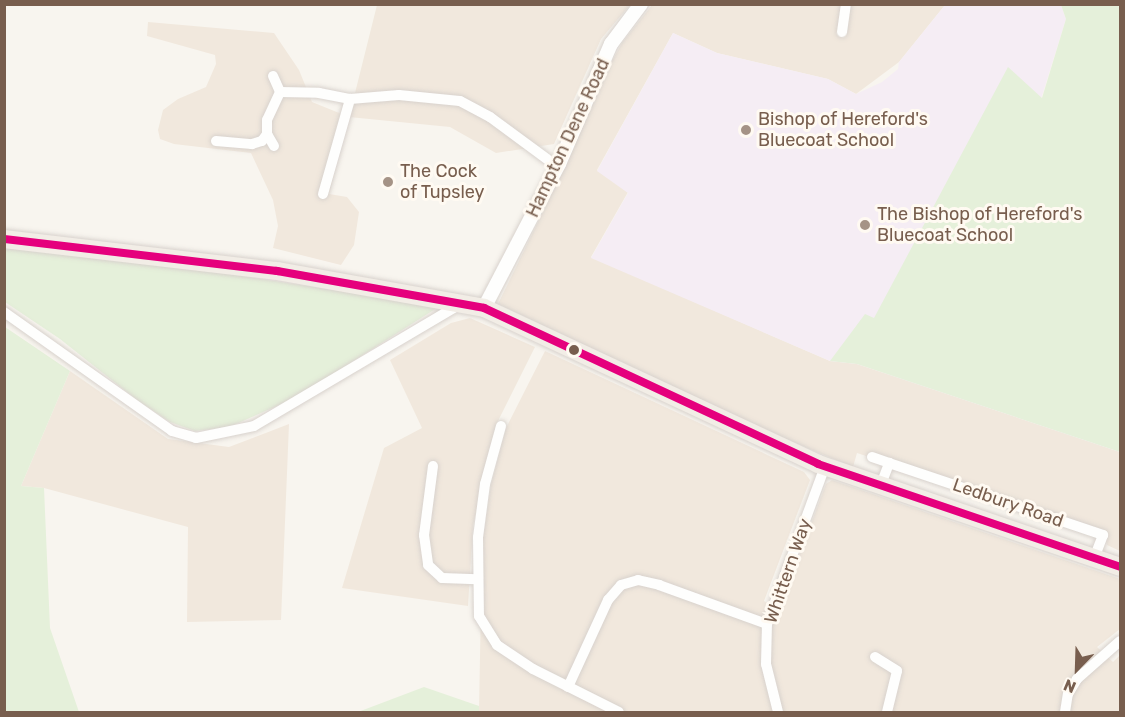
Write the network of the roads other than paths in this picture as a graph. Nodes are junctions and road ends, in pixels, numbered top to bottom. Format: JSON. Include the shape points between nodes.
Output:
{"nodes":[{"id":1,"x":641,"y":4,"type":"edge"},
{"id":2,"x":846,"y":4,"type":"edge"},
{"id":3,"x":842,"y":32,"type":"dead end"},
{"id":4,"x":273,"y":76,"type":"dead end"},
{"id":5,"x":280,"y":92,"type":"junction"},
{"id":6,"x":350,"y":99,"type":"junction"},
{"id":7,"x":267,"y":134,"type":"junction"},
{"id":8,"x":216,"y":141,"type":"dead end"},
{"id":9,"x":274,"y":146,"type":"dead end"},
{"id":10,"x":547,"y":159,"type":"dead end"},
{"id":11,"x":323,"y":194,"type":"dead end"},
{"id":12,"x":4,"y":238,"type":"edge"},
{"id":13,"x":463,"y":302,"type":"junction"},
{"id":14,"x":484,"y":308,"type":"junction"},
{"id":15,"x":4,"y":312,"type":"edge"},
{"id":16,"x":501,"y":426,"type":"dead end"},
{"id":17,"x":872,"y":457,"type":"dead end"},
{"id":18,"x":889,"y":463,"type":"junction"},
{"id":19,"x":433,"y":466,"type":"dead end"},
{"id":20,"x":825,"y":466,"type":"junction"},
{"id":21,"x":880,"y":487,"type":"junction"},
{"id":22,"x":1094,"y":558,"type":"junction"},
{"id":23,"x":1120,"y":567,"type":"edge"},
{"id":24,"x":477,"y":579,"type":"junction"},
{"id":25,"x":767,"y":624,"type":"junction"},
{"id":26,"x":1120,"y":641,"type":"edge"},
{"id":27,"x":875,"y":657,"type":"dead end"},
{"id":28,"x":568,"y":687,"type":"junction"},
{"id":29,"x":619,"y":712,"type":"edge"},
{"id":30,"x":778,"y":712,"type":"edge"},
{"id":31,"x":887,"y":712,"type":"edge"},
{"id":32,"x":1065,"y":712,"type":"edge"}],
"edges":[{"from":1,"to":14,"type":"street","name":"Hampton Dene Road","via":[[611,44],[559,164]]},
{"from":2,"to":3,"type":"street"},
{"from":4,"to":5,"type":"street"},
{"from":5,"to":6,"type":"street"},
{"from":5,"to":7,"type":"street","via":[[267,120]]},
{"from":6,"to":10,"type":"street","via":[[399,95],[460,101],[490,117]]},
{"from":6,"to":11,"type":"street"},
{"from":7,"to":8,"type":"street","via":[[262,141],[252,144]]},
{"from":7,"to":9,"type":"street"},
{"from":12,"to":13,"type":"highway","name":"Ledbury Road","via":[[158,254]]},
{"from":13,"to":14,"type":"highway","name":"Ledbury Road"},
{"from":13,"to":15,"type":"street","via":[[254,426],[196,438],[172,431]]},
{"from":14,"to":20,"type":"highway","name":"Ledbury Road"},
{"from":16,"to":24,"type":"street","via":[[485,484]]},
{"from":17,"to":18,"type":"street","name":"Ledbury Road"},
{"from":18,"to":21,"type":"street"},
{"from":18,"to":22,"type":"street","name":"Ledbury Road","via":[[1103,535]]},
{"from":19,"to":24,"type":"street","via":[[424,535],[428,565],[442,578]]},
{"from":20,"to":21,"type":"highway","name":"Ledbury Road"},
{"from":20,"to":25,"type":"street","name":"Whittern Way"},
{"from":21,"to":22,"type":"highway","name":"Ledbury Road"},
{"from":22,"to":23,"type":"highway","name":"Ledbury Road"},
{"from":24,"to":28,"type":"street","via":[[479,616],[497,645]]},
{"from":25,"to":28,"type":"street","via":[[659,585],[638,580],[621,585],[609,600]]},
{"from":25,"to":30,"type":"street","name":"Whittern Way","via":[[766,664]]},
{"from":26,"to":32,"type":"street","via":[[1077,679],[1068,694]]},
{"from":27,"to":31,"type":"street","via":[[897,671]]},
{"from":28,"to":29,"type":"street"}]}
